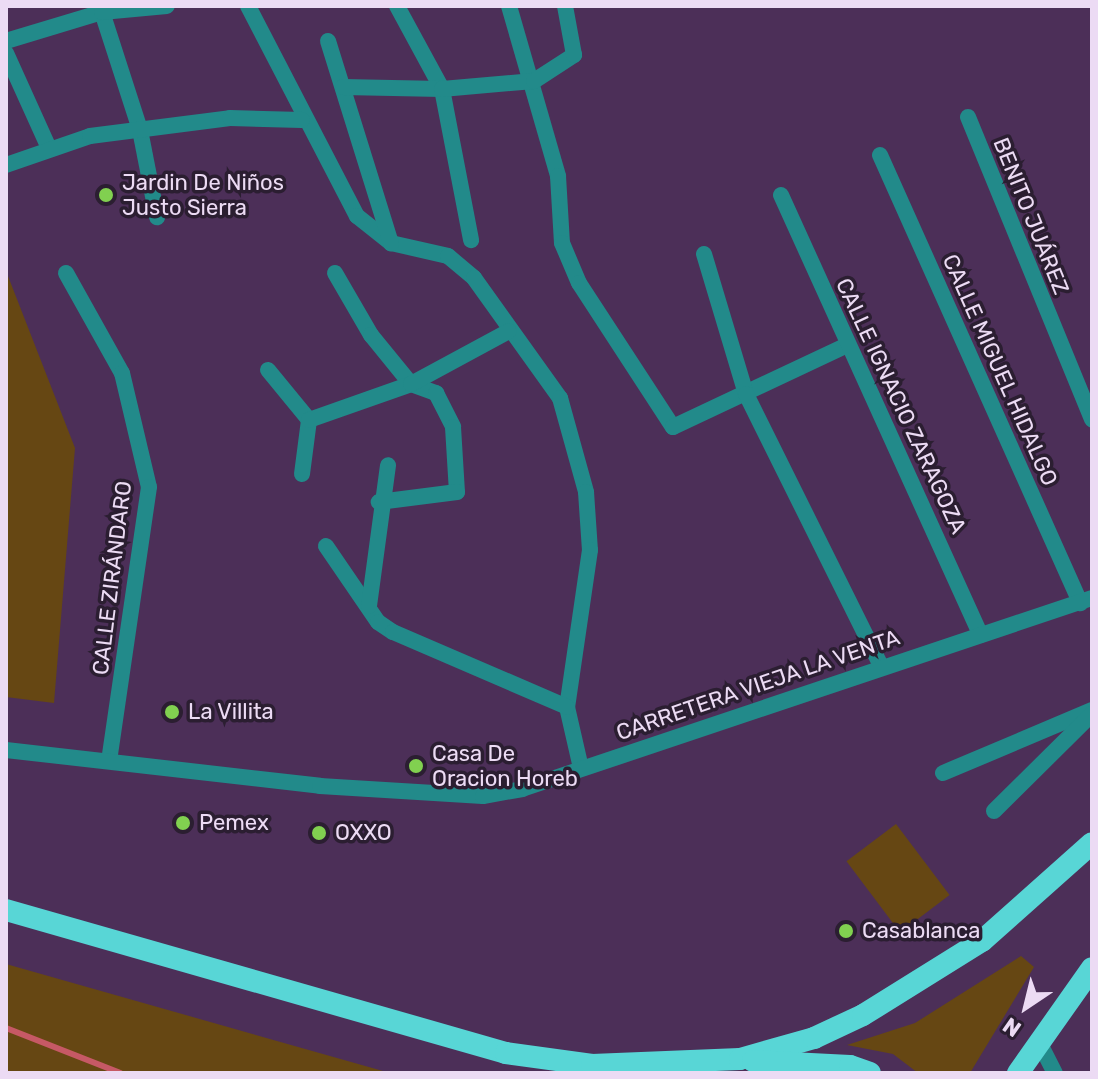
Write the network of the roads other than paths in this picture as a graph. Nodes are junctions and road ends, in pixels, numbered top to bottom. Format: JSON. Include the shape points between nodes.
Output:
{"nodes":[{"id":1,"x":167,"y":6,"type":"edge"},
{"id":2,"x":248,"y":6,"type":"edge"},
{"id":3,"x":397,"y":6,"type":"edge"},
{"id":4,"x":509,"y":6,"type":"edge"},
{"id":5,"x":565,"y":6,"type":"edge"},
{"id":6,"x":102,"y":12,"type":"junction"},
{"id":7,"x":6,"y":41,"type":"edge"},
{"id":8,"x":328,"y":41,"type":"dead end"},
{"id":9,"x":6,"y":53,"type":"edge"},
{"id":10,"x":534,"y":81,"type":"junction"},
{"id":11,"x":343,"y":87,"type":"junction"},
{"id":12,"x":442,"y":89,"type":"junction"},
{"id":13,"x":968,"y":117,"type":"dead end"},
{"id":14,"x":302,"y":120,"type":"junction"},
{"id":15,"x":140,"y":130,"type":"junction"},
{"id":16,"x":48,"y":146,"type":"junction"},
{"id":17,"x":880,"y":155,"type":"dead end"},
{"id":18,"x":6,"y":165,"type":"edge"},
{"id":19,"x":781,"y":195,"type":"dead end"},
{"id":20,"x":157,"y":217,"type":"dead end"},
{"id":21,"x":471,"y":240,"type":"dead end"},
{"id":22,"x":391,"y":243,"type":"junction"},
{"id":23,"x":704,"y":254,"type":"dead end"},
{"id":24,"x":66,"y":273,"type":"dead end"},
{"id":25,"x":335,"y":273,"type":"dead end"},
{"id":26,"x":509,"y":331,"type":"junction"},
{"id":27,"x":847,"y":345,"type":"junction"},
{"id":28,"x":268,"y":370,"type":"dead end"},
{"id":29,"x":411,"y":384,"type":"junction"},
{"id":30,"x":746,"y":394,"type":"junction"},
{"id":31,"x":309,"y":420,"type":"junction"},
{"id":32,"x":1092,"y":420,"type":"edge"},
{"id":33,"x":388,"y":465,"type":"dead end"},
{"id":34,"x":302,"y":474,"type":"dead end"},
{"id":35,"x":379,"y":502,"type":"junction"},
{"id":36,"x":326,"y":546,"type":"dead end"},
{"id":37,"x":1086,"y":601,"type":"edge"},
{"id":38,"x":369,"y":606,"type":"junction"},
{"id":39,"x":981,"y":635,"type":"junction"},
{"id":40,"x":881,"y":666,"type":"junction"},
{"id":41,"x":567,"y":707,"type":"junction"},
{"id":42,"x":1092,"y":712,"type":"edge"},
{"id":43,"x":6,"y":750,"type":"edge"},
{"id":44,"x":109,"y":761,"type":"junction"},
{"id":45,"x":581,"y":768,"type":"junction"},
{"id":46,"x":943,"y":773,"type":"dead end"},
{"id":47,"x":994,"y":811,"type":"dead end"},
{"id":48,"x":1092,"y":843,"type":"edge"},
{"id":49,"x":6,"y":910,"type":"edge"},
{"id":50,"x":1092,"y":968,"type":"edge"},
{"id":51,"x":1038,"y":1040,"type":"junction"},
{"id":52,"x":740,"y":1059,"type":"junction"},
{"id":53,"x":870,"y":1073,"type":"edge"},
{"id":54,"x":1018,"y":1073,"type":"edge"},
{"id":55,"x":1055,"y":1073,"type":"edge"}],
"edges":[{"from":1,"to":6,"type":"street"},
{"from":2,"to":14,"type":"street"},
{"from":3,"to":12,"type":"street"},
{"from":4,"to":10,"type":"street"},
{"from":5,"to":10,"type":"street","via":[[574,55]]},
{"from":6,"to":7,"type":"street"},
{"from":6,"to":15,"type":"street"},
{"from":8,"to":11,"type":"street"},
{"from":9,"to":16,"type":"street"},
{"from":10,"to":12,"type":"street"},
{"from":10,"to":30,"type":"street","via":[[558,176],[562,243],[579,283],[673,427]]},
{"from":11,"to":12,"type":"street"},
{"from":11,"to":22,"type":"street"},
{"from":12,"to":21,"type":"street"},
{"from":13,"to":32,"type":"street","name":"BENITO JUÁREZ"},
{"from":14,"to":15,"type":"street","via":[[230,118]]},
{"from":14,"to":22,"type":"street","via":[[357,216]]},
{"from":15,"to":16,"type":"street"},
{"from":15,"to":20,"type":"street"},
{"from":16,"to":18,"type":"street"},
{"from":17,"to":37,"type":"street","name":"CALLE MIGUEL HIDALGO"},
{"from":19,"to":27,"type":"street","name":"CALLE IGNACIO ZARAGOZA"},
{"from":22,"to":26,"type":"street","via":[[448,256],[474,278]]},
{"from":23,"to":30,"type":"street"},
{"from":24,"to":44,"type":"street","name":"CALLE ZIRÁNDARO","via":[[122,373],[149,487]]},
{"from":25,"to":29,"type":"street","via":[[371,335]]},
{"from":26,"to":29,"type":"street"},
{"from":26,"to":41,"type":"street","via":[[560,398],[586,492],[590,550]]},
{"from":27,"to":30,"type":"street"},
{"from":27,"to":39,"type":"street","name":"CALLE IGNACIO ZARAGOZA"},
{"from":28,"to":31,"type":"street"},
{"from":29,"to":31,"type":"street"},
{"from":29,"to":35,"type":"street","via":[[436,393],[453,427],[457,492]]},
{"from":30,"to":40,"type":"street"},
{"from":31,"to":34,"type":"street"},
{"from":33,"to":35,"type":"street"},
{"from":35,"to":38,"type":"street"},
{"from":36,"to":38,"type":"street"},
{"from":37,"to":39,"type":"street","name":"CARRETERA VIEJA LA VENTA"},
{"from":38,"to":41,"type":"street","via":[[378,622],[406,639]]},
{"from":39,"to":40,"type":"street","name":"CARRETERA VIEJA LA VENTA"},
{"from":40,"to":45,"type":"street","name":"CARRETERA VIEJA LA VENTA"},
{"from":41,"to":45,"type":"street"},
{"from":42,"to":46,"type":"street"},
{"from":42,"to":47,"type":"street"},
{"from":43,"to":44,"type":"street","name":"CARRETERA VIEJA LA VENTA"},
{"from":44,"to":45,"type":"street","name":"CARRETERA VIEJA LA VENTA","via":[[483,796]]},
{"from":48,"to":52,"type":"highway","via":[[982,941],[863,1015],[814,1038]]},
{"from":49,"to":52,"type":"highway","via":[[506,1053],[592,1065]]},
{"from":50,"to":51,"type":"highway"},
{"from":51,"to":54,"type":"highway"},
{"from":51,"to":55,"type":"street"},
{"from":52,"to":53,"type":"highway","via":[[850,1066]]}]}
